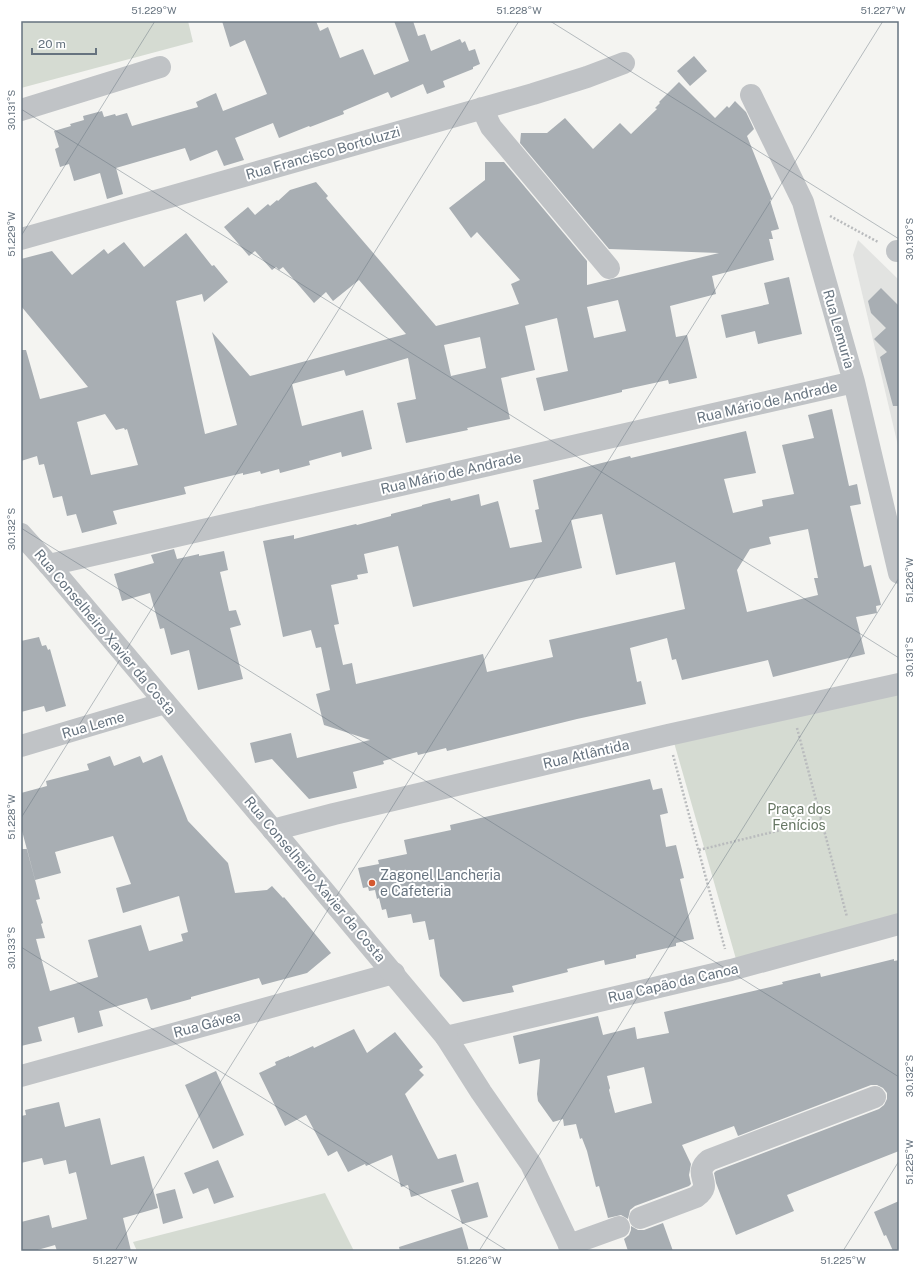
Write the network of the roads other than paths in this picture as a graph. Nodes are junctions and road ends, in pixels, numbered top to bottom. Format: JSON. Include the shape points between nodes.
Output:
{"nodes":[{"id":1,"x":624,"y":63,"type":"dead end"},
{"id":2,"x":160,"y":67,"type":"dead end"},
{"id":3,"x":751,"y":95,"type":"dead end"},
{"id":4,"x":482,"y":108,"type":"junction"},
{"id":5,"x":21,"y":110,"type":"edge"},
{"id":6,"x":21,"y":239,"type":"edge"},
{"id":7,"x":609,"y":268,"type":"dead end"},
{"id":8,"x":854,"y":382,"type":"junction"},
{"id":9,"x":21,"y":534,"type":"edge"},
{"id":10,"x":49,"y":565,"type":"junction"},
{"id":11,"x":899,"y":573,"type":"edge"},
{"id":12,"x":899,"y":684,"type":"edge"},
{"id":13,"x":165,"y":703,"type":"junction"},
{"id":14,"x":21,"y":746,"type":"edge"},
{"id":15,"x":274,"y":830,"type":"junction"},
{"id":16,"x":899,"y":924,"type":"edge"},
{"id":17,"x":394,"y":972,"type":"junction"},
{"id":18,"x":446,"y":1037,"type":"junction"},
{"id":19,"x":21,"y":1076,"type":"edge"},
{"id":20,"x":875,"y":1097,"type":"dead end"},
{"id":21,"x":640,"y":1218,"type":"dead end"},
{"id":22,"x":620,"y":1227,"type":"dead end"},
{"id":23,"x":571,"y":1248,"type":"edge"}],
"edges":[{"from":1,"to":4,"type":"street","name":"Rua Francisco Bortoluzzi"},
{"from":2,"to":5,"type":"street"},
{"from":3,"to":8,"type":"street","name":"Rua Lemuria","via":[[803,202]]},
{"from":4,"to":6,"type":"street","name":"Rua Francisco Bortoluzzi"},
{"from":4,"to":7,"type":"street","via":[[491,127]]},
{"from":8,"to":10,"type":"street","name":"Rua Mário de Andrade"},
{"from":8,"to":11,"type":"street","name":"Rua Lemuria"},
{"from":9,"to":10,"type":"street","name":"Rua Conselheiro Xavier da Costa"},
{"from":10,"to":13,"type":"street","name":"Rua Conselheiro Xavier da Costa"},
{"from":12,"to":15,"type":"street","name":"Rua Atlântida","via":[[668,735]]},
{"from":13,"to":14,"type":"street","name":"Rua Leme"},
{"from":13,"to":15,"type":"street","name":"Rua Conselheiro Xavier da Costa"},
{"from":15,"to":17,"type":"street","name":"Rua Conselheiro Xavier da Costa"},
{"from":16,"to":18,"type":"street","name":"Rua Capão da Canoa","via":[[731,970]]},
{"from":17,"to":18,"type":"street","name":"Rua Conselheiro Xavier da Costa"},
{"from":17,"to":19,"type":"street","name":"Rua Gávea"},
{"from":18,"to":23,"type":"street","name":"Rua Conselheiro Xavier da Costa","via":[[531,1164]]},
{"from":20,"to":21,"type":"street","via":[[709,1160],[701,1170],[704,1187],[701,1193]]},
{"from":22,"to":23,"type":"street"}]}
